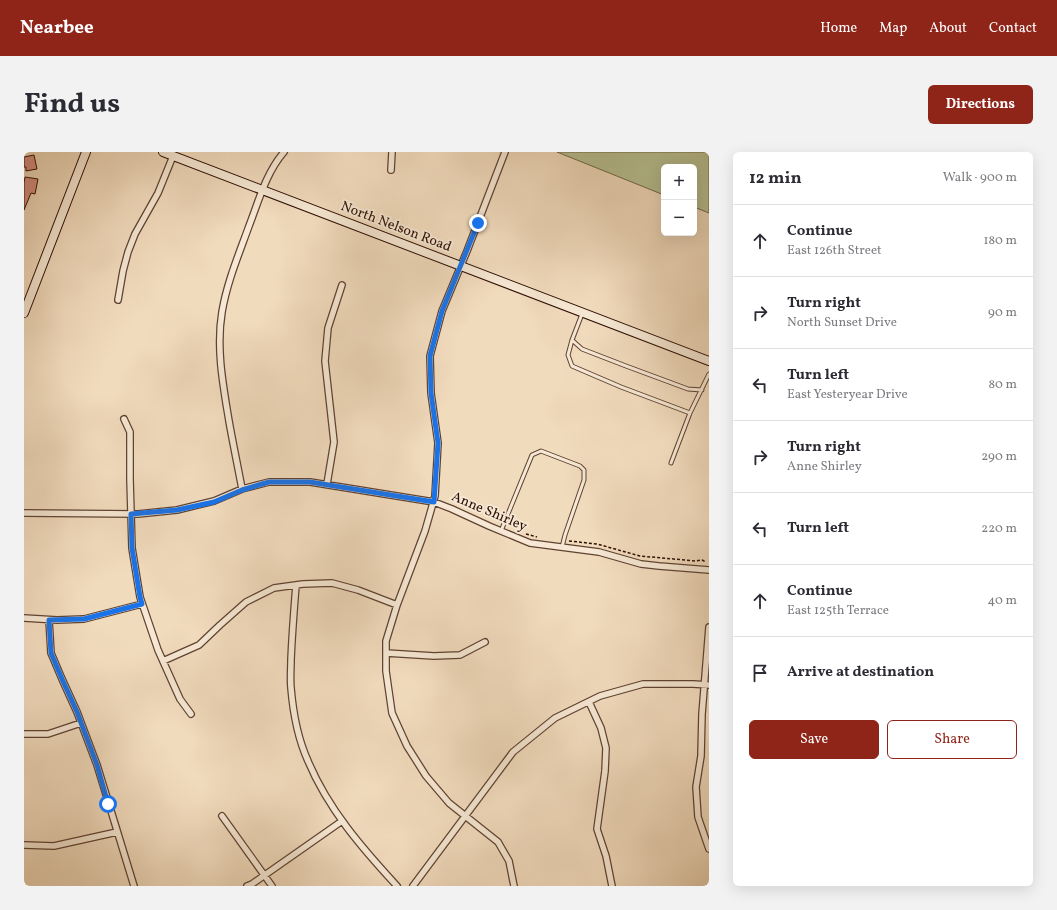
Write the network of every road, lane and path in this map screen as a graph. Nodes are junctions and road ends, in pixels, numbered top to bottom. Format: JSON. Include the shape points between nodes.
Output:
{"nodes":[{"id":1,"x":86,"y":152,"type":"edge"},
{"id":2,"x":163,"y":152,"type":"edge"},
{"id":3,"x":284,"y":152,"type":"edge"},
{"id":4,"x":392,"y":152,"type":"edge"},
{"id":5,"x":505,"y":152,"type":"edge"},
{"id":6,"x":173,"y":156,"type":"junction"},
{"id":7,"x":390,"y":170,"type":"dead end"},
{"id":8,"x":262,"y":190,"type":"junction"},
{"id":9,"x":461,"y":266,"type":"junction"},
{"id":10,"x":342,"y":285,"type":"dead end"},
{"id":11,"x":118,"y":300,"type":"dead end"},
{"id":12,"x":24,"y":313,"type":"edge"},
{"id":13,"x":583,"y":313,"type":"junction"},
{"id":14,"x":572,"y":340,"type":"junction"},
{"id":15,"x":709,"y":361,"type":"edge"},
{"id":16,"x":709,"y":374,"type":"edge"},
{"id":17,"x":702,"y":390,"type":"junction"},
{"id":18,"x":690,"y":413,"type":"junction"},
{"id":19,"x":124,"y":419,"type":"dead end"},
{"id":20,"x":671,"y":463,"type":"dead end"},
{"id":21,"x":327,"y":484,"type":"junction"},
{"id":22,"x":242,"y":490,"type":"junction"},
{"id":23,"x":434,"y":502,"type":"junction"},
{"id":24,"x":24,"y":513,"type":"edge"},
{"id":25,"x":131,"y":514,"type":"junction"},
{"id":26,"x":501,"y":531,"type":"junction"},
{"id":27,"x":521,"y":533,"type":"dead end"},
{"id":28,"x":538,"y":537,"type":"dead end"},
{"id":29,"x":563,"y":543,"type":"junction"},
{"id":30,"x":706,"y":569,"type":"edge"},
{"id":31,"x":296,"y":585,"type":"junction"},
{"id":32,"x":142,"y":604,"type":"junction"},
{"id":33,"x":397,"y":605,"type":"junction"},
{"id":34,"x":24,"y":618,"type":"edge"},
{"id":35,"x":49,"y":620,"type":"junction"},
{"id":36,"x":709,"y":627,"type":"edge"},
{"id":37,"x":485,"y":642,"type":"dead end"},
{"id":38,"x":386,"y":653,"type":"junction"},
{"id":39,"x":163,"y":661,"type":"junction"},
{"id":40,"x":707,"y":685,"type":"edge"},
{"id":41,"x":589,"y":702,"type":"junction"},
{"id":42,"x":191,"y":714,"type":"dead end"},
{"id":43,"x":81,"y":723,"type":"junction"},
{"id":44,"x":24,"y":734,"type":"edge"},
{"id":45,"x":222,"y":816,"type":"dead end"},
{"id":46,"x":466,"y":816,"type":"junction"},
{"id":47,"x":342,"y":821,"type":"junction"},
{"id":48,"x":117,"y":832,"type":"junction"},
{"id":49,"x":24,"y":845,"type":"edge"},
{"id":50,"x":709,"y":849,"type":"edge"},
{"id":51,"x":264,"y":874,"type":"junction"},
{"id":52,"x":134,"y":886,"type":"edge"},
{"id":53,"x":247,"y":886,"type":"edge"},
{"id":54,"x":272,"y":886,"type":"edge"},
{"id":55,"x":397,"y":886,"type":"edge"},
{"id":56,"x":414,"y":886,"type":"edge"},
{"id":57,"x":514,"y":886,"type":"edge"},
{"id":58,"x":612,"y":886,"type":"edge"}],
"edges":[{"from":1,"to":12,"type":"street"},
{"from":2,"to":6,"type":"street","name":"North Nelson Road"},
{"from":3,"to":8,"type":"street"},
{"from":4,"to":7,"type":"street"},
{"from":5,"to":9,"type":"street"},
{"from":6,"to":8,"type":"street","name":"North Nelson Road"},
{"from":6,"to":11,"type":"street","via":[[158,193],[128,252]]},
{"from":8,"to":9,"type":"street","name":"North Nelson Road"},
{"from":8,"to":22,"type":"street","via":[[229,280],[220,327],[223,387]]},
{"from":9,"to":13,"type":"street","name":"North Nelson Road"},
{"from":9,"to":23,"type":"street","via":[[442,311],[430,356],[431,393],[438,443]]},
{"from":10,"to":21,"type":"street","via":[[328,328],[325,361],[334,442]]},
{"from":13,"to":14,"type":"lane"},
{"from":13,"to":15,"type":"street","name":"North Nelson Road"},
{"from":14,"to":17,"type":"lane","via":[[582,349],[688,389]]},
{"from":14,"to":18,"type":"lane","via":[[568,355],[572,366]]},
{"from":16,"to":17,"type":"lane"},
{"from":17,"to":18,"type":"lane"},
{"from":18,"to":20,"type":"lane"},
{"from":19,"to":25,"type":"street","via":[[130,432]]},
{"from":21,"to":22,"type":"street","name":"Anne Shirley","via":[[269,482]]},
{"from":21,"to":23,"type":"street","name":"Anne Shirley"},
{"from":22,"to":25,"type":"street","name":"Anne Shirley","via":[[214,502],[177,510]]},
{"from":23,"to":26,"type":"street","name":"Anne Shirley"},
{"from":23,"to":33,"type":"street"},
{"from":24,"to":25,"type":"street","name":"Anne Shirley"},
{"from":25,"to":32,"type":"street","via":[[132,548]]},
{"from":26,"to":29,"type":"street","name":"Anne Shirley","via":[[530,543]]},
{"from":26,"to":29,"type":"lane","via":[[532,455],[541,452],[580,466],[584,470],[584,480]]},
{"from":27,"to":28,"type":"path"},
{"from":29,"to":30,"type":"street","name":"Anne Shirley","via":[[640,564]]},
{"from":29,"to":30,"type":"path","via":[[597,544],[640,556],[702,560]]},
{"from":31,"to":33,"type":"street","via":[[332,583]]},
{"from":31,"to":39,"type":"street","via":[[274,588],[246,602],[200,645]]},
{"from":31,"to":47,"type":"street","via":[[291,686],[296,725],[307,760],[321,789]]},
{"from":32,"to":35,"type":"street","via":[[84,619]]},
{"from":32,"to":39,"type":"street"},
{"from":33,"to":38,"type":"street","via":[[386,641]]},
{"from":34,"to":35,"type":"street"},
{"from":35,"to":43,"type":"street","via":[[51,653]]},
{"from":36,"to":40,"type":"street"},
{"from":37,"to":38,"type":"street","via":[[460,654],[434,656]]},
{"from":38,"to":46,"type":"street","via":[[392,713],[407,746],[426,776],[449,802]]},
{"from":39,"to":42,"type":"street","via":[[180,699]]},
{"from":40,"to":41,"type":"street","via":[[643,684],[600,696]]},
{"from":40,"to":50,"type":"street","via":[[696,787],[698,817]]},
{"from":41,"to":46,"type":"street","via":[[555,718],[513,752]]},
{"from":41,"to":58,"type":"street","via":[[601,728],[606,748],[597,829]]},
{"from":43,"to":44,"type":"street","via":[[48,734]]},
{"from":43,"to":48,"type":"street","via":[[97,765]]},
{"from":45,"to":51,"type":"street"},
{"from":46,"to":56,"type":"street"},
{"from":46,"to":57,"type":"street","via":[[498,842],[509,861]]},
{"from":47,"to":51,"type":"street"},
{"from":47,"to":55,"type":"street"},
{"from":48,"to":49,"type":"street","via":[[54,846]]},
{"from":48,"to":52,"type":"street"},
{"from":51,"to":53,"type":"street"},
{"from":51,"to":54,"type":"street"}]}
